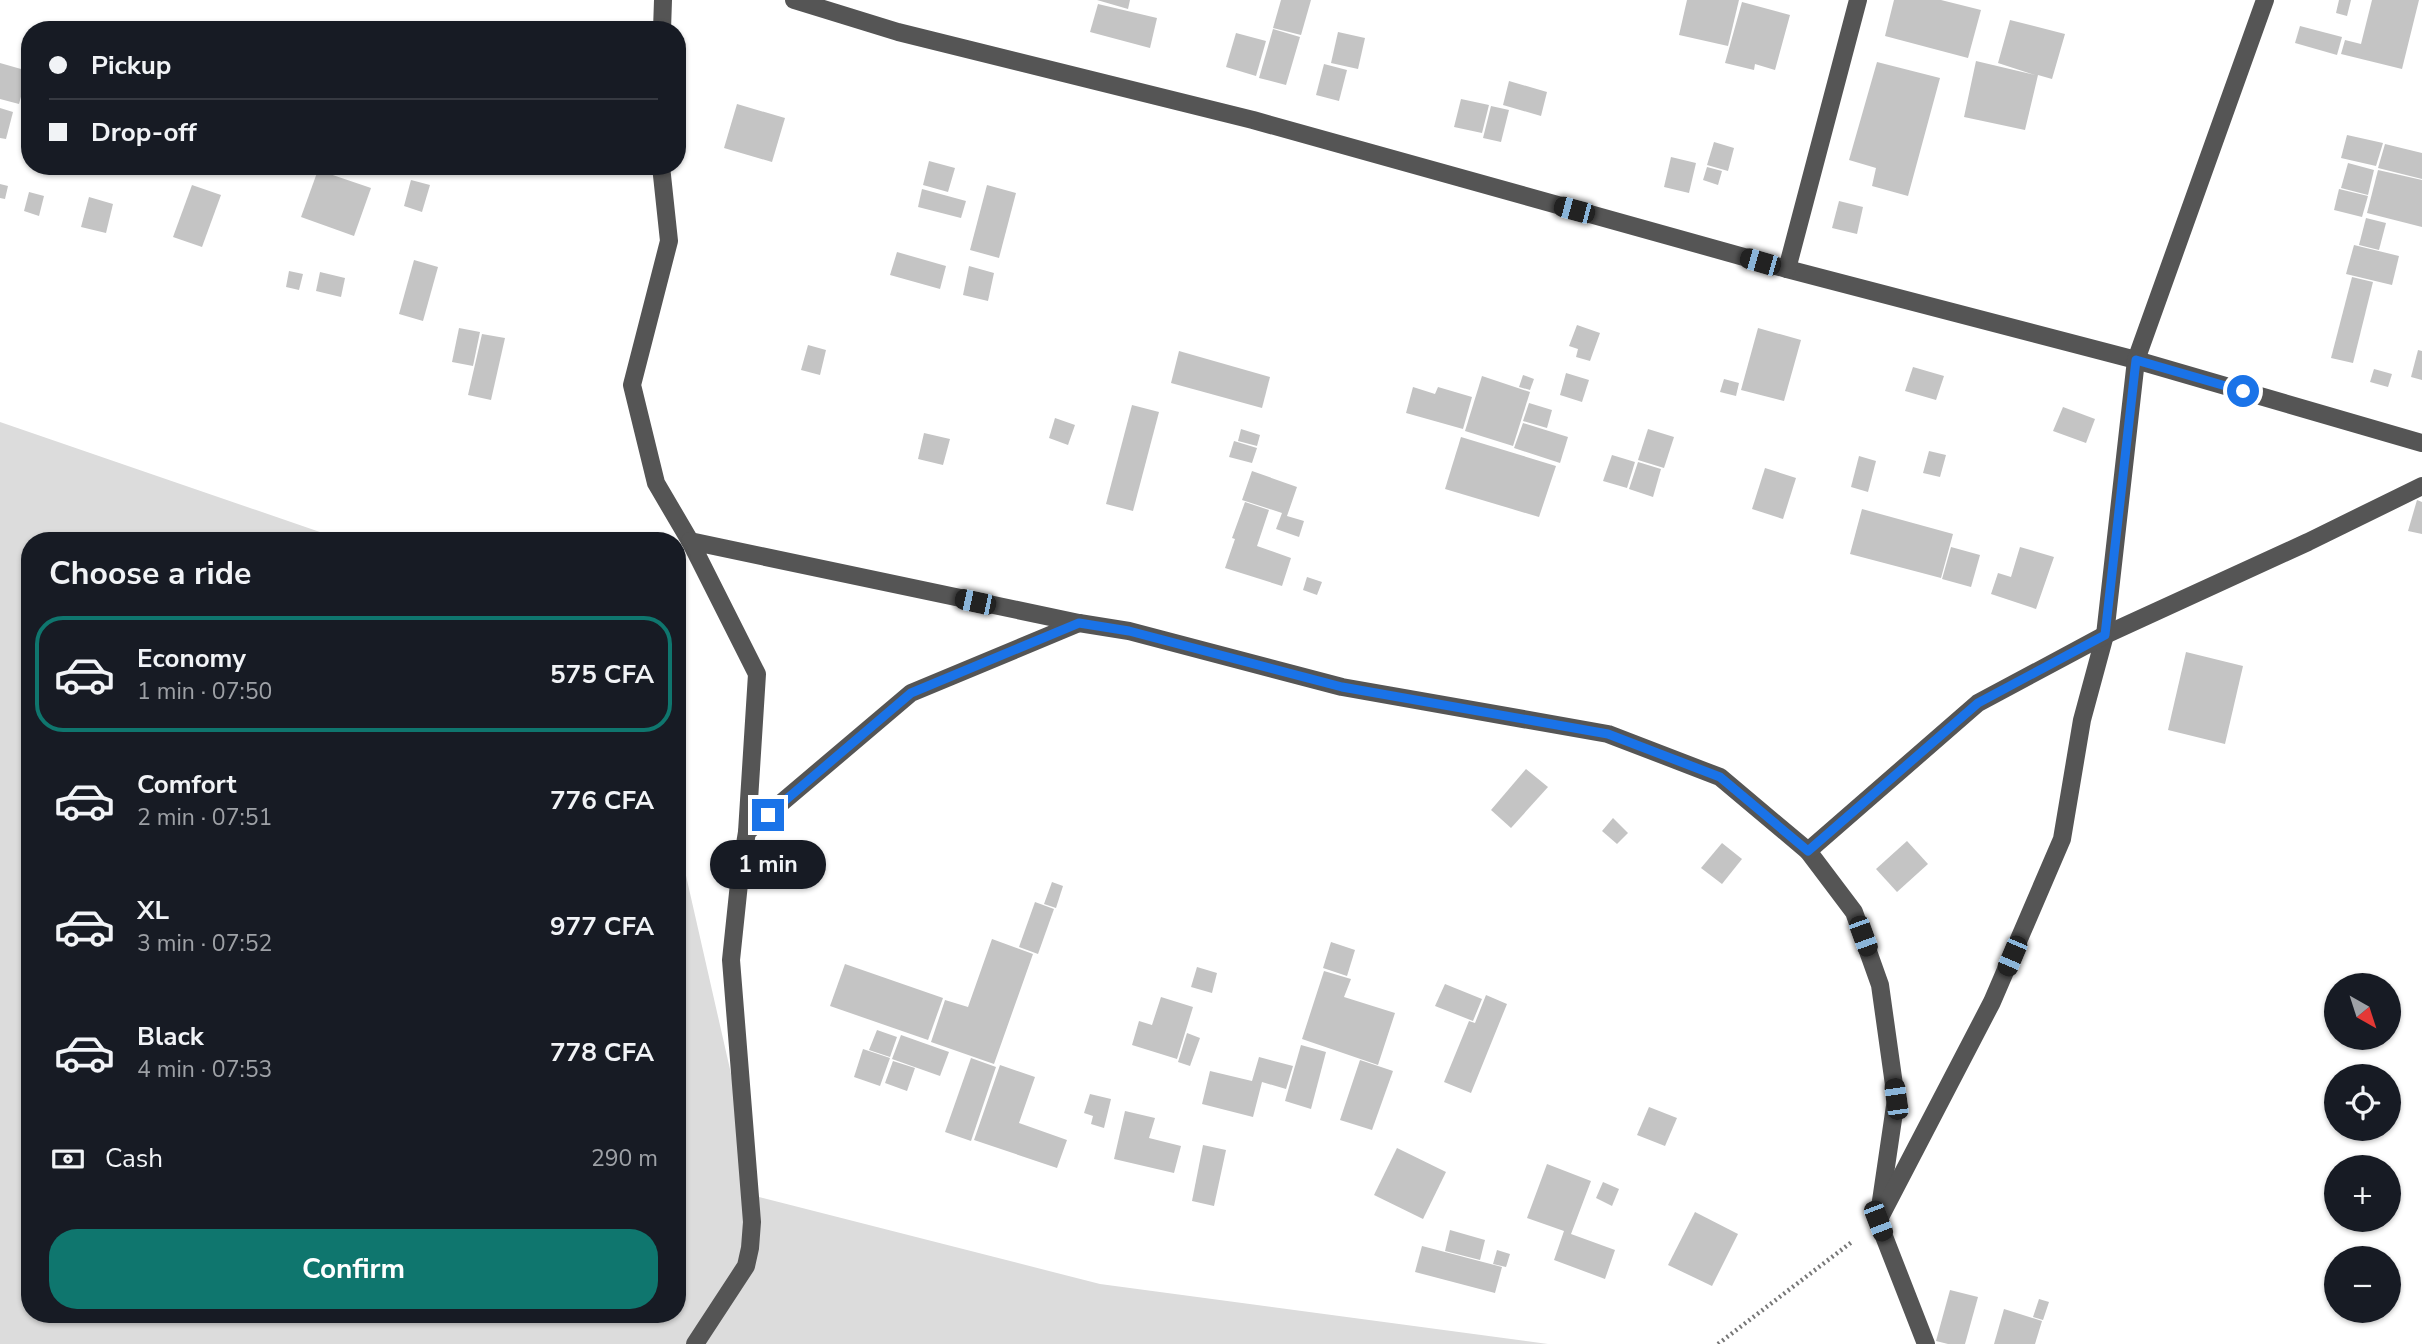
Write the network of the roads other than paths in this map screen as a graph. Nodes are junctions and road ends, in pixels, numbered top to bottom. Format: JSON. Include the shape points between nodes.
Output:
{"nodes":[{"id":1,"x":663,"y":0,"type":"edge"},
{"id":2,"x":794,"y":0,"type":"edge"},
{"id":3,"x":1858,"y":0,"type":"edge"},
{"id":4,"x":2265,"y":0,"type":"edge"},
{"id":5,"x":662,"y":21,"type":"edge"},
{"id":6,"x":662,"y":175,"type":"edge"},
{"id":7,"x":1787,"y":269,"type":"junction"},
{"id":8,"x":2136,"y":360,"type":"junction"},
{"id":9,"x":2422,"y":443,"type":"edge"},
{"id":10,"x":2422,"y":486,"type":"edge"},
{"id":11,"x":685,"y":532,"type":"edge"},
{"id":12,"x":686,"y":534,"type":"edge"},
{"id":13,"x":690,"y":541,"type":"junction"},
{"id":14,"x":1079,"y":623,"type":"junction"},
{"id":15,"x":2105,"y":635,"type":"junction"},
{"id":16,"x":747,"y":832,"type":"junction"},
{"id":17,"x":1808,"y":851,"type":"junction"},
{"id":18,"x":1878,"y":1221,"type":"junction"},
{"id":19,"x":695,"y":1344,"type":"edge"},
{"id":20,"x":1926,"y":1344,"type":"edge"}],
"edges":[{"from":1,"to":5,"type":"street"},
{"from":2,"to":7,"type":"street","via":[[898,32],[1253,120]]},
{"from":3,"to":7,"type":"street"},
{"from":4,"to":8,"type":"street"},
{"from":6,"to":11,"type":"street","via":[[669,241],[632,385],[656,483]]},
{"from":7,"to":8,"type":"street"},
{"from":8,"to":9,"type":"street"},
{"from":8,"to":15,"type":"street"},
{"from":10,"to":15,"type":"street"},
{"from":12,"to":13,"type":"street"},
{"from":13,"to":14,"type":"street"},
{"from":13,"to":16,"type":"street","via":[[757,674]]},
{"from":14,"to":16,"type":"street","via":[[911,693]]},
{"from":14,"to":17,"type":"street","via":[[1129,631],[1342,687],[1608,734],[1720,777]]},
{"from":15,"to":17,"type":"street","via":[[1978,703]]},
{"from":15,"to":18,"type":"street","via":[[2082,720],[2062,839],[1992,1002]]},
{"from":16,"to":19,"type":"street","via":[[731,960],[752,1222],[750,1248],[746,1266]]},
{"from":17,"to":18,"type":"street","via":[[1854,912],[1880,985],[1896,1099]]},
{"from":18,"to":20,"type":"street"}]}
